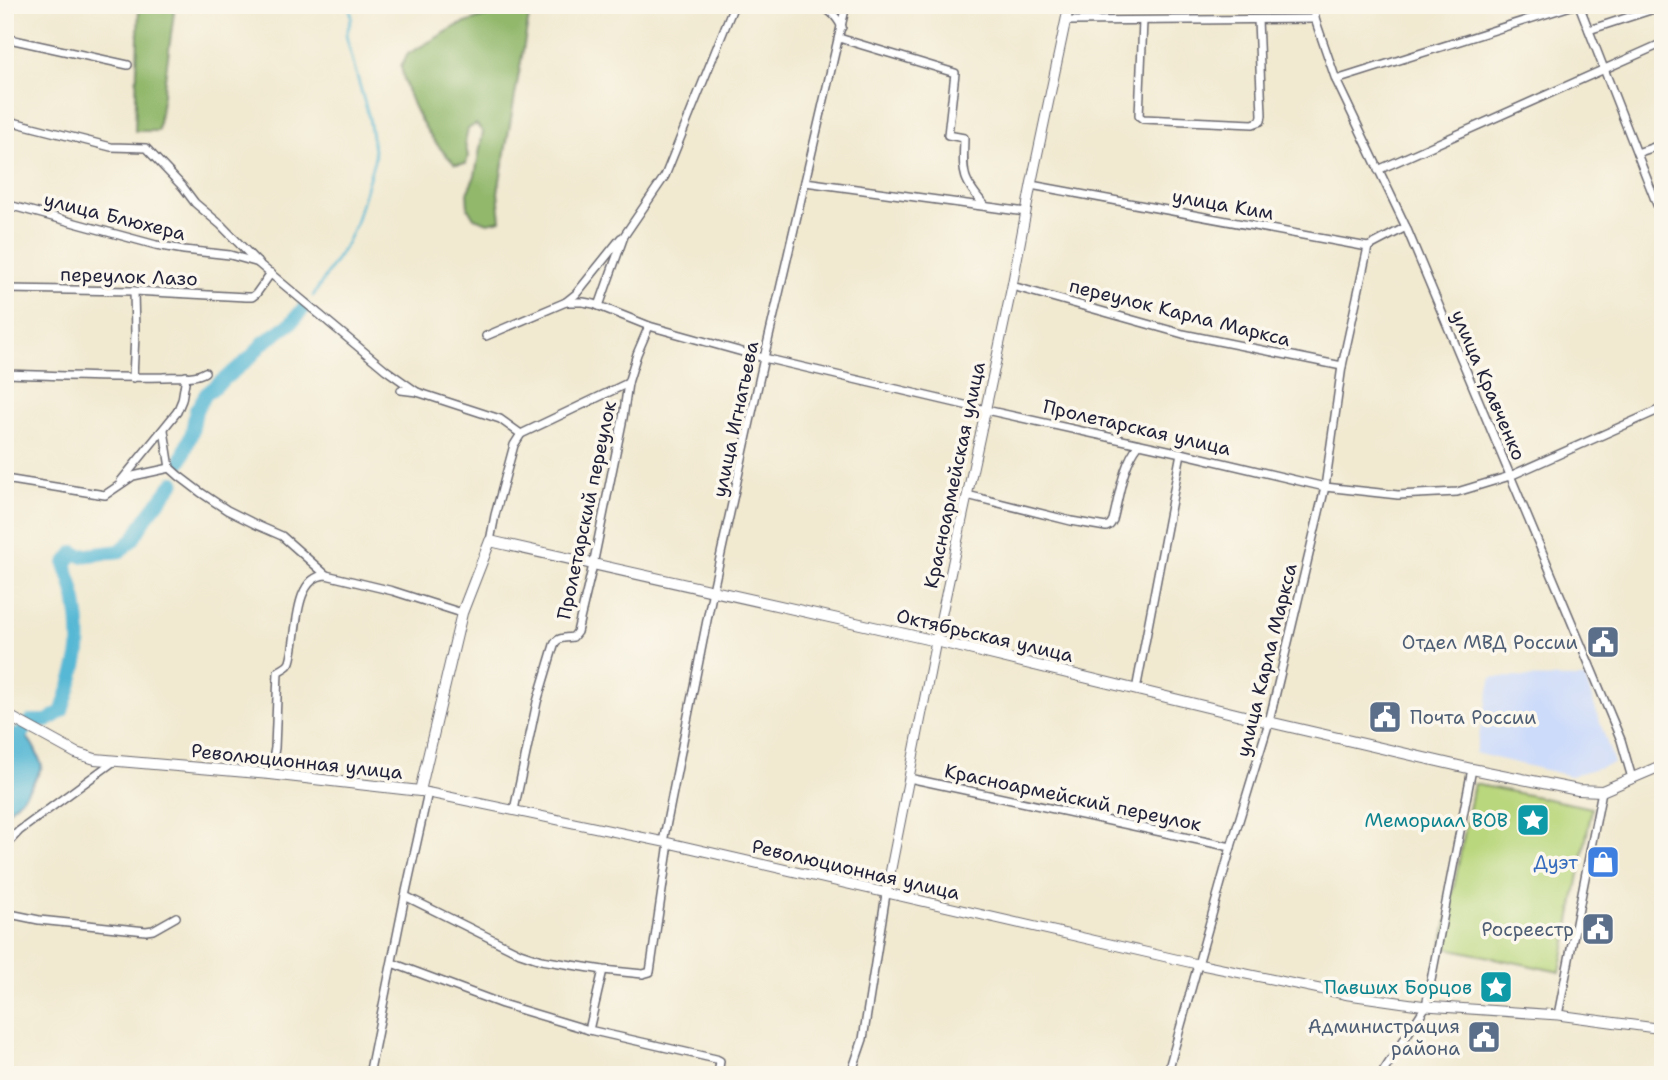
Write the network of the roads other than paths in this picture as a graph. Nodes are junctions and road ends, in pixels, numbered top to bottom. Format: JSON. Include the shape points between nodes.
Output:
{"nodes":[{"id":1,"x":734,"y":5,"type":"edge"},
{"id":2,"x":814,"y":5,"type":"edge"},
{"id":3,"x":846,"y":5,"type":"edge"},
{"id":4,"x":1069,"y":5,"type":"edge"},
{"id":5,"x":1315,"y":5,"type":"edge"},
{"id":6,"x":1576,"y":5,"type":"edge"},
{"id":7,"x":1663,"y":6,"type":"edge"},
{"id":8,"x":1315,"y":19,"type":"junction"},
{"id":9,"x":1258,"y":20,"type":"junction"},
{"id":10,"x":1067,"y":21,"type":"junction"},
{"id":11,"x":1143,"y":22,"type":"junction"},
{"id":12,"x":842,"y":27,"type":"junction"},
{"id":13,"x":1589,"y":30,"type":"junction"},
{"id":14,"x":5,"y":38,"type":"edge"},
{"id":15,"x":839,"y":38,"type":"junction"},
{"id":16,"x":1663,"y":43,"type":"edge"},
{"id":17,"x":128,"y":65,"type":"dead end"},
{"id":18,"x":1604,"y":68,"type":"junction"},
{"id":19,"x":1336,"y":80,"type":"junction"},
{"id":20,"x":5,"y":120,"type":"edge"},
{"id":21,"x":1663,"y":144,"type":"edge"},
{"id":22,"x":1637,"y":153,"type":"junction"},
{"id":23,"x":1378,"y":170,"type":"junction"},
{"id":24,"x":805,"y":182,"type":"junction"},
{"id":25,"x":1031,"y":185,"type":"junction"},
{"id":26,"x":5,"y":204,"type":"edge"},
{"id":27,"x":985,"y":206,"type":"junction"},
{"id":28,"x":1026,"y":212,"type":"junction"},
{"id":29,"x":1663,"y":220,"type":"edge"},
{"id":30,"x":1406,"y":228,"type":"junction"},
{"id":31,"x":628,"y":229,"type":"junction"},
{"id":32,"x":1368,"y":247,"type":"junction"},
{"id":33,"x":260,"y":264,"type":"junction"},
{"id":34,"x":271,"y":273,"type":"junction"},
{"id":35,"x":1012,"y":286,"type":"junction"},
{"id":36,"x":5,"y":289,"type":"edge"},
{"id":37,"x":134,"y":291,"type":"junction"},
{"id":38,"x":566,"y":302,"type":"junction"},
{"id":39,"x":599,"y":306,"type":"junction"},
{"id":40,"x":649,"y":326,"type":"junction"},
{"id":41,"x":486,"y":336,"type":"dead end"},
{"id":42,"x":764,"y":358,"type":"junction"},
{"id":43,"x":1342,"y":366,"type":"junction"},
{"id":44,"x":205,"y":372,"type":"dead end"},
{"id":45,"x":5,"y":374,"type":"edge"},
{"id":46,"x":186,"y":376,"type":"junction"},
{"id":47,"x":133,"y":378,"type":"junction"},
{"id":48,"x":628,"y":383,"type":"junction"},
{"id":49,"x":401,"y":390,"type":"dead end"},
{"id":50,"x":416,"y":392,"type":"junction"},
{"id":51,"x":1663,"y":408,"type":"edge"},
{"id":52,"x":986,"y":410,"type":"junction"},
{"id":53,"x":164,"y":430,"type":"junction"},
{"id":54,"x":521,"y":434,"type":"junction"},
{"id":55,"x":1139,"y":443,"type":"junction"},
{"id":56,"x":1181,"y":453,"type":"junction"},
{"id":57,"x":170,"y":467,"type":"junction"},
{"id":58,"x":1510,"y":476,"type":"junction"},
{"id":59,"x":5,"y":479,"type":"edge"},
{"id":60,"x":116,"y":487,"type":"junction"},
{"id":61,"x":1325,"y":487,"type":"junction"},
{"id":62,"x":967,"y":495,"type":"junction"},
{"id":63,"x":489,"y":541,"type":"junction"},
{"id":64,"x":593,"y":565,"type":"junction"},
{"id":65,"x":326,"y":575,"type":"junction"},
{"id":66,"x":713,"y":590,"type":"junction"},
{"id":67,"x":462,"y":613,"type":"junction"},
{"id":68,"x":936,"y":641,"type":"junction"},
{"id":69,"x":1136,"y":690,"type":"junction"},
{"id":70,"x":9,"y":717,"type":"edge"},
{"id":71,"x":1269,"y":722,"type":"junction"},
{"id":72,"x":113,"y":762,"type":"junction"},
{"id":73,"x":1663,"y":765,"type":"edge"},
{"id":74,"x":1472,"y":769,"type":"junction"},
{"id":75,"x":270,"y":774,"type":"junction"},
{"id":76,"x":909,"y":778,"type":"junction"},
{"id":77,"x":1632,"y":778,"type":"junction"},
{"id":78,"x":1602,"y":790,"type":"junction"},
{"id":79,"x":424,"y":792,"type":"junction"},
{"id":80,"x":514,"y":810,"type":"junction"},
{"id":81,"x":666,"y":843,"type":"junction"},
{"id":82,"x":5,"y":846,"type":"edge"},
{"id":83,"x":1231,"y":847,"type":"junction"},
{"id":84,"x":886,"y":894,"type":"junction"},
{"id":85,"x":405,"y":896,"type":"junction"},
{"id":86,"x":5,"y":913,"type":"edge"},
{"id":87,"x":176,"y":917,"type":"dead end"},
{"id":88,"x":392,"y":963,"type":"junction"},
{"id":89,"x":1197,"y":964,"type":"junction"},
{"id":90,"x":603,"y":970,"type":"junction"},
{"id":91,"x":1426,"y":1006,"type":"junction"},
{"id":92,"x":1558,"y":1015,"type":"junction"},
{"id":93,"x":1663,"y":1029,"type":"edge"},
{"id":94,"x":589,"y":1030,"type":"junction"},
{"id":95,"x":369,"y":1075,"type":"edge"},
{"id":96,"x":718,"y":1075,"type":"edge"},
{"id":97,"x":848,"y":1075,"type":"edge"},
{"id":98,"x":1167,"y":1075,"type":"edge"},
{"id":99,"x":1381,"y":1075,"type":"edge"}],
"edges":[{"from":1,"to":31,"type":"street","via":[[665,176]]},
{"from":2,"to":12,"type":"street","via":[[829,10]]},
{"from":3,"to":12,"type":"street","name":"улица Игнатьева"},
{"from":4,"to":10,"type":"street","name":"Красноармейская улица"},
{"from":5,"to":8,"type":"street","name":"улица Кравченко"},
{"from":6,"to":13,"type":"street"},
{"from":6,"to":19,"type":"street"},
{"from":7,"to":13,"type":"street"},
{"from":8,"to":9,"type":"street"},
{"from":8,"to":19,"type":"street","name":"улица Кравченко"},
{"from":9,"to":11,"type":"street"},
{"from":9,"to":11,"type":"street","via":[[1262,115],[1261,121],[1253,124],[1139,116]]},
{"from":10,"to":11,"type":"street"},
{"from":10,"to":25,"type":"street","name":"Красноармейская улица"},
{"from":12,"to":15,"type":"street","name":"улица Игнатьева"},
{"from":13,"to":18,"type":"street"},
{"from":14,"to":17,"type":"street"},
{"from":15,"to":24,"type":"street","name":"улица Игнатьева"},
{"from":15,"to":27,"type":"street","via":[[955,73],[948,135],[964,138],[963,172]]},
{"from":16,"to":18,"type":"street"},
{"from":18,"to":22,"type":"street"},
{"from":18,"to":23,"type":"street"},
{"from":19,"to":23,"type":"street","name":"улица Кравченко"},
{"from":20,"to":33,"type":"street","via":[[111,147],[146,148],[195,203]]},
{"from":21,"to":22,"type":"street"},
{"from":22,"to":29,"type":"street"},
{"from":23,"to":30,"type":"street","name":"улица Кравченко"},
{"from":24,"to":27,"type":"street"},
{"from":24,"to":42,"type":"street","name":"улица Игнатьева"},
{"from":25,"to":28,"type":"street","name":"Красноармейская улица"},
{"from":25,"to":32,"type":"street","name":"улица Ким"},
{"from":26,"to":33,"type":"street","name":"улица Блюхера","via":[[156,245]]},
{"from":27,"to":28,"type":"street"},
{"from":28,"to":35,"type":"street","name":"Красноармейская улица"},
{"from":30,"to":32,"type":"street"},
{"from":30,"to":58,"type":"street","name":"улица Кравченко"},
{"from":31,"to":38,"type":"street"},
{"from":31,"to":39,"type":"street"},
{"from":32,"to":43,"type":"street","name":"улица Карла Маркса"},
{"from":33,"to":34,"type":"street"},
{"from":34,"to":37,"type":"street","name":"переулок Лазо","via":[[252,297]]},
{"from":34,"to":50,"type":"street"},
{"from":35,"to":43,"type":"street","name":"переулок Карла Маркса","via":[[1183,334]]},
{"from":35,"to":52,"type":"street","name":"Красноармейская улица"},
{"from":36,"to":37,"type":"street","name":"переулок Лазо"},
{"from":37,"to":47,"type":"street"},
{"from":38,"to":39,"type":"street","name":"Пролетарская улица"},
{"from":38,"to":41,"type":"street"},
{"from":39,"to":40,"type":"street","name":"Пролетарская улица"},
{"from":40,"to":42,"type":"street","name":"Пролетарская улица"},
{"from":40,"to":48,"type":"street","name":"Пролетарский переулок"},
{"from":42,"to":52,"type":"street","name":"Пролетарская улица"},
{"from":42,"to":66,"type":"street","name":"улица Игнатьева"},
{"from":43,"to":61,"type":"street","name":"улица Карла Маркса"},
{"from":44,"to":46,"type":"street"},
{"from":45,"to":47,"type":"street"},
{"from":46,"to":47,"type":"street"},
{"from":46,"to":53,"type":"street","via":[[180,406]]},
{"from":48,"to":54,"type":"street"},
{"from":48,"to":64,"type":"street","name":"Пролетарский переулок"},
{"from":49,"to":50,"type":"street"},
{"from":50,"to":54,"type":"street","via":[[500,419]]},
{"from":51,"to":58,"type":"street","name":"Пролетарская улица"},
{"from":52,"to":55,"type":"street","name":"Пролетарская улица"},
{"from":52,"to":62,"type":"street","name":"Красноармейская улица"},
{"from":53,"to":57,"type":"street"},
{"from":53,"to":60,"type":"street"},
{"from":54,"to":63,"type":"street","via":[[514,445]]},
{"from":55,"to":56,"type":"street","name":"Пролетарская улица"},
{"from":55,"to":62,"type":"street","via":[[1128,461],[1113,520],[1106,527]]},
{"from":56,"to":61,"type":"street","name":"Пролетарская улица"},
{"from":56,"to":69,"type":"street"},
{"from":57,"to":60,"type":"street","via":[[133,476]]},
{"from":57,"to":65,"type":"street","via":[[228,510],[282,536]]},
{"from":58,"to":61,"type":"street","name":"Пролетарская улица","via":[[1457,492],[1398,495]]},
{"from":58,"to":77,"type":"street","name":"улица Кравченко","via":[[1621,740]]},
{"from":59,"to":60,"type":"street","via":[[101,495]]},
{"from":61,"to":71,"type":"street","name":"улица Карла Маркса"},
{"from":62,"to":68,"type":"street","name":"Красноармейская улица"},
{"from":63,"to":64,"type":"main road","name":"Октябрьская улица"},
{"from":63,"to":67,"type":"main road"},
{"from":64,"to":66,"type":"main road","name":"Октябрьская улица"},
{"from":64,"to":80,"type":"street","name":"Пролетарский переулок","via":[[575,636],[559,639],[554,645]]},
{"from":65,"to":67,"type":"street"},
{"from":65,"to":75,"type":"street","via":[[311,580],[305,590],[290,663],[278,672]]},
{"from":66,"to":68,"type":"main road","name":"Октябрьская улица"},
{"from":66,"to":81,"type":"street","name":"улица Игнатьева"},
{"from":67,"to":79,"type":"main road"},
{"from":68,"to":69,"type":"main road","name":"Октябрьская улица"},
{"from":68,"to":76,"type":"street","name":"Красноармейская улица"},
{"from":69,"to":71,"type":"main road","name":"Октябрьская улица"},
{"from":70,"to":72,"type":"main road","name":"Революционная улица","via":[[83,756]]},
{"from":71,"to":74,"type":"main road","name":"Октябрьская улица"},
{"from":71,"to":83,"type":"street","name":"улица Карла Маркса"},
{"from":72,"to":75,"type":"main road","name":"Революционная улица"},
{"from":72,"to":82,"type":"street"},
{"from":73,"to":77,"type":"main road"},
{"from":74,"to":78,"type":"main road","name":"Октябрьская улица","via":[[1578,790]]},
{"from":74,"to":91,"type":"street"},
{"from":75,"to":79,"type":"main road","name":"Революционная улица"},
{"from":76,"to":83,"type":"street","name":"Красноармейский переулок"},
{"from":76,"to":84,"type":"street","name":"Красноармейская улица"},
{"from":77,"to":78,"type":"main road"},
{"from":78,"to":92,"type":"street"},
{"from":79,"to":80,"type":"street","name":"Революционная улица"},
{"from":79,"to":85,"type":"street"},
{"from":80,"to":81,"type":"street","name":"Революционная улица"},
{"from":81,"to":84,"type":"street","name":"Революционная улица"},
{"from":81,"to":90,"type":"street","name":"улица Игнатьева","via":[[650,972]]},
{"from":83,"to":89,"type":"street","name":"улица Карла Маркса"},
{"from":84,"to":89,"type":"street","name":"Революционная улица"},
{"from":84,"to":97,"type":"street","name":"Красноармейская улица","via":[[863,1039]]},
{"from":85,"to":88,"type":"street"},
{"from":85,"to":90,"type":"street","via":[[520,953]]},
{"from":86,"to":87,"type":"street","via":[[146,931]]},
{"from":88,"to":94,"type":"street"},
{"from":88,"to":95,"type":"street"},
{"from":89,"to":91,"type":"street","name":"Революционная улица","via":[[1349,996]]},
{"from":89,"to":98,"type":"street","name":"улица Карла Маркса"},
{"from":90,"to":94,"type":"street"},
{"from":91,"to":92,"type":"street","name":"Революционная улица"},
{"from":91,"to":99,"type":"street"},
{"from":92,"to":93,"type":"street","name":"Революционная улица"},
{"from":94,"to":96,"type":"street","via":[[716,1059],[720,1061]]}]}
